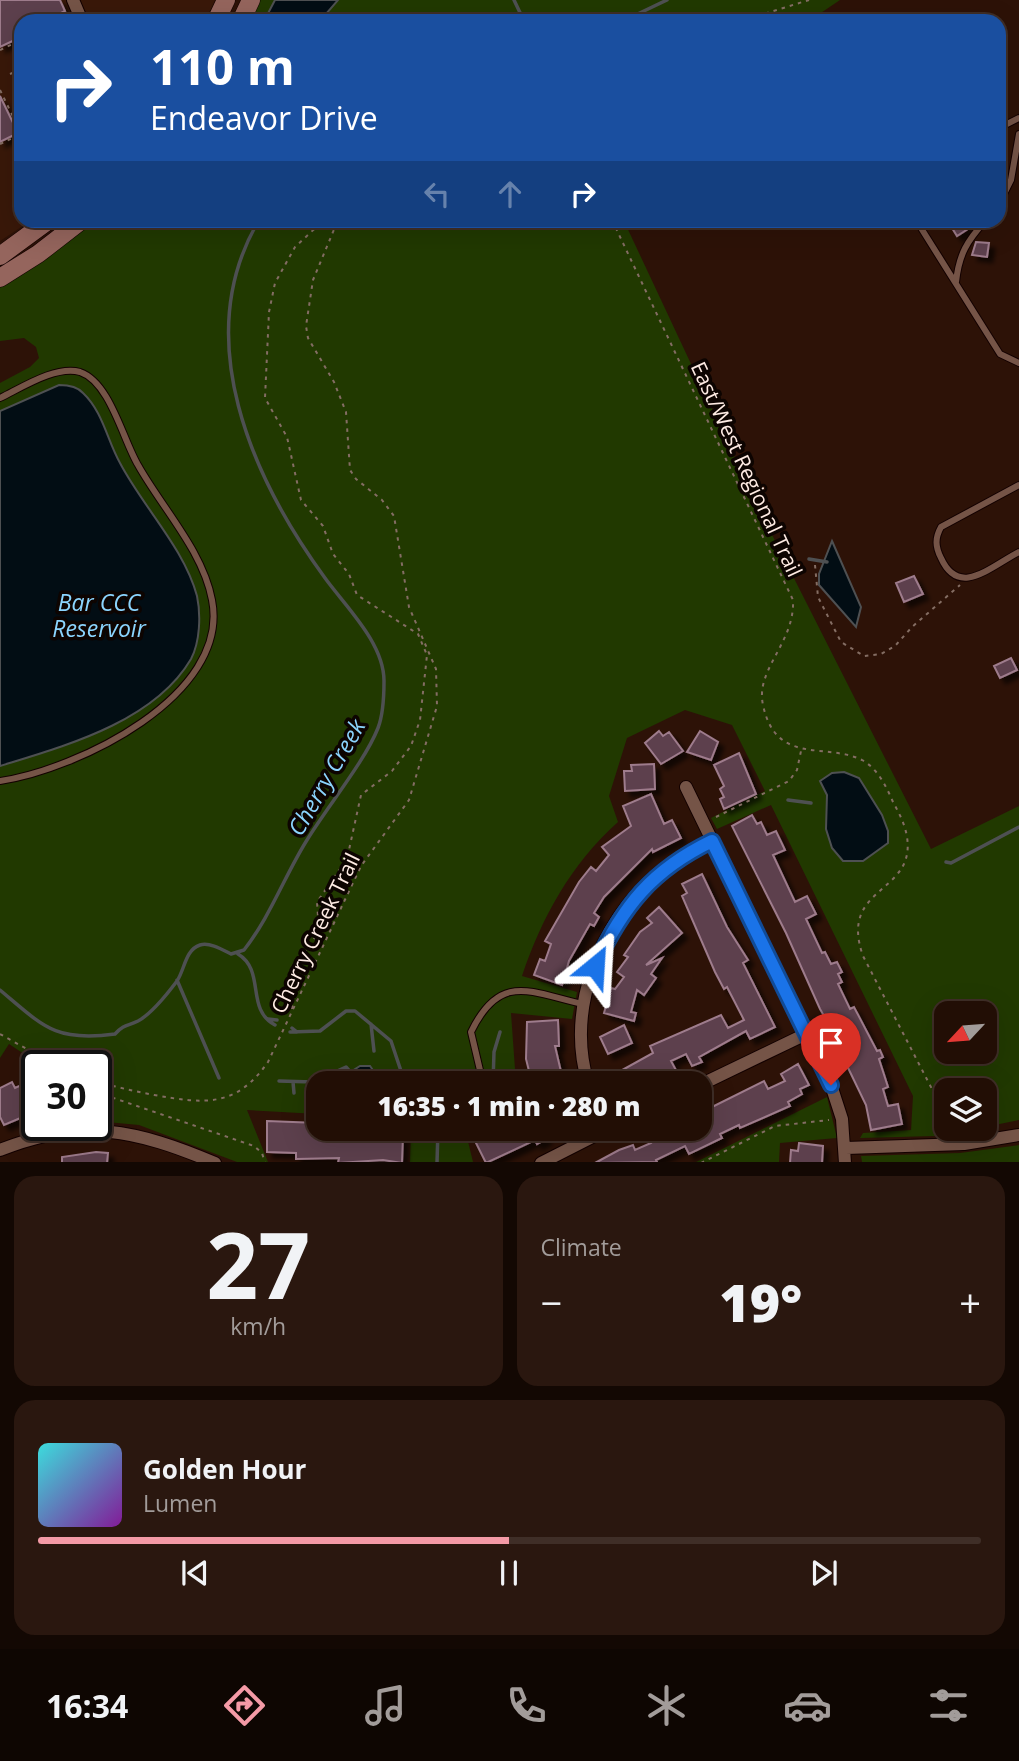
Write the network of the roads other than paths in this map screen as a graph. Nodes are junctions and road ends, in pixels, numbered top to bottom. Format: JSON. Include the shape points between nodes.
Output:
{"nodes":[{"id":1,"x":1019,"y":134,"type":"edge"},
{"id":2,"x":1006,"y":190,"type":"edge"},
{"id":3,"x":38,"y":228,"type":"edge"},
{"id":4,"x":69,"y":228,"type":"edge"},
{"id":5,"x":921,"y":228,"type":"edge"},
{"id":6,"x":979,"y":228,"type":"edge"},
{"id":7,"x":0,"y":256,"type":"edge"},
{"id":8,"x":0,"y":278,"type":"edge"},
{"id":9,"x":956,"y":282,"type":"junction"},
{"id":10,"x":1019,"y":363,"type":"edge"},
{"id":11,"x":0,"y":398,"type":"edge"},
{"id":12,"x":1019,"y":485,"type":"edge"},
{"id":13,"x":1019,"y":552,"type":"edge"},
{"id":14,"x":0,"y":781,"type":"edge"},
{"id":15,"x":686,"y":788,"type":"dead end"},
{"id":16,"x":712,"y":841,"type":"junction"},
{"id":17,"x":582,"y":1004,"type":"junction"},
{"id":18,"x":806,"y":1034,"type":"junction"},
{"id":19,"x":480,"y":1071,"type":"edge"},
{"id":20,"x":586,"y":1071,"type":"edge"},
{"id":21,"x":712,"y":1079,"type":"edge"},
{"id":22,"x":1019,"y":1135,"type":"edge"},
{"id":23,"x":584,"y":1141,"type":"edge"},
{"id":24,"x":846,"y":1148,"type":"junction"},
{"id":25,"x":0,"y":1150,"type":"edge"},
{"id":26,"x":212,"y":1162,"type":"edge"},
{"id":27,"x":543,"y":1162,"type":"edge"},
{"id":28,"x":845,"y":1162,"type":"edge"}],
"edges":[{"from":1,"to":2,"type":"lane"},
{"from":3,"to":7,"type":"main road"},
{"from":4,"to":8,"type":"main road"},
{"from":5,"to":9,"type":"lane"},
{"from":6,"to":9,"type":"lane","via":[[959,257]]},
{"from":9,"to":10,"type":"lane","via":[[1000,354]]},
{"from":11,"to":14,"type":"lane","via":[[65,372],[81,373],[95,382],[203,575],[214,613],[202,660],[164,706],[89,750],[40,771]]},
{"from":12,"to":13,"type":"lane","via":[[941,527],[935,537],[937,551],[955,579],[965,580]]},
{"from":15,"to":16,"type":"street"},
{"from":16,"to":17,"type":"street","via":[[666,867],[635,897],[601,953]]},
{"from":16,"to":18,"type":"street"},
{"from":17,"to":19,"type":"lane","via":[[517,989],[499,996],[471,1032]]},
{"from":17,"to":20,"type":"street","via":[[580,1035]]},
{"from":18,"to":21,"type":"street"},
{"from":18,"to":24,"type":"street","via":[[835,1095]]},
{"from":22,"to":24,"type":"street","via":[[964,1144]]},
{"from":23,"to":27,"type":"street"},
{"from":24,"to":28,"type":"street"},
{"from":25,"to":26,"type":"street","via":[[46,1135],[97,1129],[155,1139]]}]}
